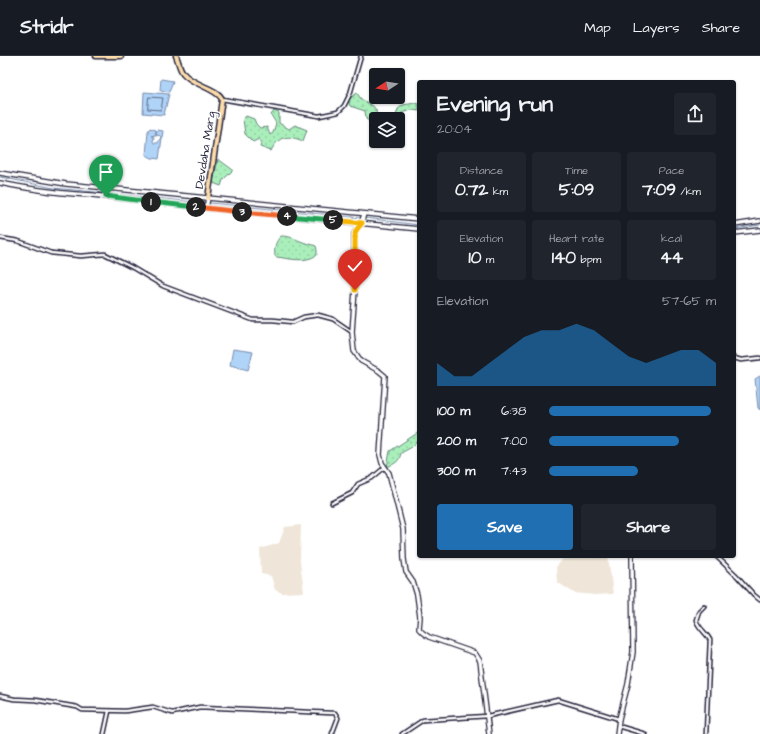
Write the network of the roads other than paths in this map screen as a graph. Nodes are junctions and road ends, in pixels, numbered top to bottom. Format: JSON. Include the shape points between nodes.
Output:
{"nodes":[{"id":1,"x":96,"y":56,"type":"edge"},
{"id":2,"x":122,"y":56,"type":"edge"},
{"id":3,"x":176,"y":56,"type":"edge"},
{"id":4,"x":361,"y":56,"type":"edge"},
{"id":5,"x":222,"y":100,"type":"junction"},
{"id":6,"x":0,"y":173,"type":"edge"},
{"id":7,"x":0,"y":183,"type":"edge"},
{"id":8,"x":208,"y":198,"type":"junction"},
{"id":9,"x":206,"y":208,"type":"junction"},
{"id":10,"x":364,"y":214,"type":"junction"},
{"id":11,"x":417,"y":219,"type":"edge"},
{"id":12,"x":760,"y":221,"type":"edge"},
{"id":13,"x":362,"y":223,"type":"junction"},
{"id":14,"x":736,"y":225,"type":"edge"},
{"id":15,"x":417,"y":229,"type":"edge"},
{"id":16,"x":760,"y":230,"type":"edge"},
{"id":17,"x":736,"y":233,"type":"edge"},
{"id":18,"x":0,"y":238,"type":"edge"},
{"id":19,"x":352,"y":332,"type":"junction"},
{"id":20,"x":760,"y":358,"type":"edge"},
{"id":21,"x":736,"y":359,"type":"edge"},
{"id":22,"x":384,"y":468,"type":"junction"},
{"id":23,"x":332,"y":503,"type":"dead end"},
{"id":24,"x":632,"y":558,"type":"edge"},
{"id":25,"x":718,"y":558,"type":"edge"},
{"id":26,"x":760,"y":600,"type":"edge"},
{"id":27,"x":704,"y":606,"type":"dead end"},
{"id":28,"x":0,"y":696,"type":"edge"},
{"id":29,"x":109,"y":711,"type":"junction"},
{"id":30,"x":488,"y":716,"type":"junction"},
{"id":31,"x":619,"y":719,"type":"junction"},
{"id":32,"x":618,"y":726,"type":"junction"},
{"id":33,"x":104,"y":734,"type":"edge"},
{"id":34,"x":332,"y":734,"type":"edge"},
{"id":35,"x":402,"y":734,"type":"edge"},
{"id":36,"x":489,"y":734,"type":"edge"},
{"id":37,"x":617,"y":734,"type":"edge"},
{"id":38,"x":645,"y":734,"type":"edge"},
{"id":39,"x":706,"y":734,"type":"edge"}],
"edges":[{"from":1,"to":2,"type":"main road"},
{"from":3,"to":5,"type":"main road","name":"Devdaha Marg","via":[[185,76],[216,93]]},
{"from":4,"to":5,"type":"street","via":[[350,94],[338,112],[319,116]]},
{"from":5,"to":8,"type":"main road","name":"Devdaha Marg"},
{"from":6,"to":8,"type":"main road","via":[[66,184]]},
{"from":7,"to":9,"type":"main road","via":[[38,190]]},
{"from":8,"to":9,"type":"main road"},
{"from":8,"to":10,"type":"main road"},
{"from":9,"to":13,"type":"main road"},
{"from":10,"to":11,"type":"main road"},
{"from":10,"to":13,"type":"main road"},
{"from":12,"to":14,"type":"main road"},
{"from":13,"to":15,"type":"main road"},
{"from":13,"to":19,"type":"main road","via":[[354,234],[355,290]]},
{"from":16,"to":17,"type":"main road"},
{"from":18,"to":19,"type":"street","via":[[18,241],[51,253],[81,256],[105,254],[162,286],[253,320],[292,322],[318,315],[333,319]]},
{"from":19,"to":22,"type":"main road","via":[[354,351],[361,362],[385,376],[380,455]]},
{"from":20,"to":21,"type":"street"},
{"from":22,"to":23,"type":"street","via":[[372,478],[358,484],[352,493]]},
{"from":22,"to":30,"type":"main road","via":[[389,473],[403,529],[406,572],[417,595],[419,629],[429,637],[475,653],[480,661]]},
{"from":24,"to":31,"type":"main road","via":[[634,652]]},
{"from":25,"to":26,"type":"street"},
{"from":27,"to":39,"type":"street","via":[[696,620],[710,640]]},
{"from":28,"to":29,"type":"street","via":[[77,707],[82,710]]},
{"from":29,"to":33,"type":"street"},
{"from":29,"to":34,"type":"street","via":[[153,707],[172,713],[200,707],[335,713],[338,718]]},
{"from":30,"to":31,"type":"street","via":[[558,700]]},
{"from":30,"to":35,"type":"street","via":[[424,720]]},
{"from":30,"to":36,"type":"main road"},
{"from":31,"to":32,"type":"main road"},
{"from":32,"to":37,"type":"main road"},
{"from":32,"to":38,"type":"street"}]}
